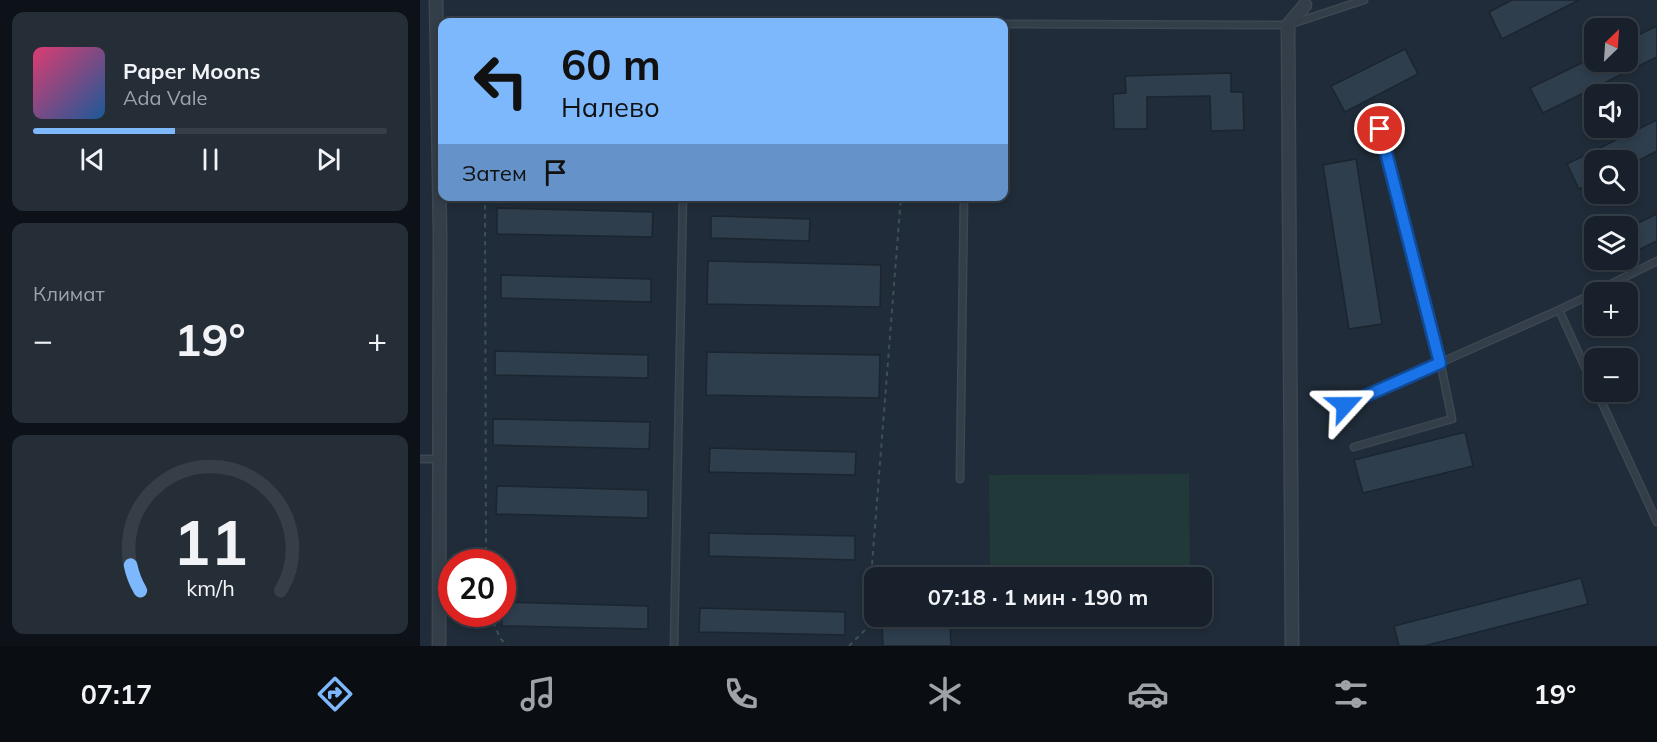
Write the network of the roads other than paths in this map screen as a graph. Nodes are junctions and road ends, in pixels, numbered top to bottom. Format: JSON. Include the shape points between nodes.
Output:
{"nodes":[{"id":1,"x":436,"y":0,"type":"edge"},
{"id":2,"x":1364,"y":0,"type":"edge"},
{"id":3,"x":1305,"y":5,"type":"dead end"},
{"id":4,"x":1008,"y":24,"type":"edge"},
{"id":5,"x":1288,"y":25,"type":"junction"},
{"id":6,"x":438,"y":117,"type":"edge"},
{"id":7,"x":1380,"y":129,"type":"dead end"},
{"id":8,"x":439,"y":201,"type":"edge"},
{"id":9,"x":683,"y":201,"type":"edge"},
{"id":10,"x":964,"y":201,"type":"edge"},
{"id":11,"x":1657,"y":261,"type":"edge"},
{"id":12,"x":1615,"y":282,"type":"edge"},
{"id":13,"x":1584,"y":298,"type":"edge"},
{"id":14,"x":1559,"y":310,"type":"junction"},
{"id":15,"x":1440,"y":363,"type":"junction"},
{"id":16,"x":1584,"y":365,"type":"edge"},
{"id":17,"x":1601,"y":402,"type":"edge"},
{"id":18,"x":1345,"y":405,"type":"dead end"},
{"id":19,"x":1354,"y":447,"type":"dead end"},
{"id":20,"x":420,"y":459,"type":"edge"},
{"id":21,"x":438,"y":459,"type":"junction"},
{"id":22,"x":960,"y":479,"type":"dead end"},
{"id":23,"x":1657,"y":522,"type":"edge"},
{"id":24,"x":439,"y":646,"type":"edge"},
{"id":25,"x":674,"y":646,"type":"edge"},
{"id":26,"x":1292,"y":646,"type":"edge"}],
"edges":[{"from":1,"to":6,"type":"street"},
{"from":2,"to":5,"type":"lane"},
{"from":3,"to":5,"type":"street"},
{"from":4,"to":5,"type":"lane"},
{"from":5,"to":26,"type":"street"},
{"from":7,"to":15,"type":"lane"},
{"from":8,"to":21,"type":"street"},
{"from":9,"to":25,"type":"lane"},
{"from":10,"to":22,"type":"lane"},
{"from":11,"to":12,"type":"lane"},
{"from":13,"to":14,"type":"lane"},
{"from":14,"to":15,"type":"lane"},
{"from":14,"to":16,"type":"lane"},
{"from":15,"to":18,"type":"lane"},
{"from":15,"to":19,"type":"lane","via":[[1452,419]]},
{"from":17,"to":23,"type":"lane"},
{"from":20,"to":21,"type":"lane"},
{"from":21,"to":24,"type":"street"}]}
